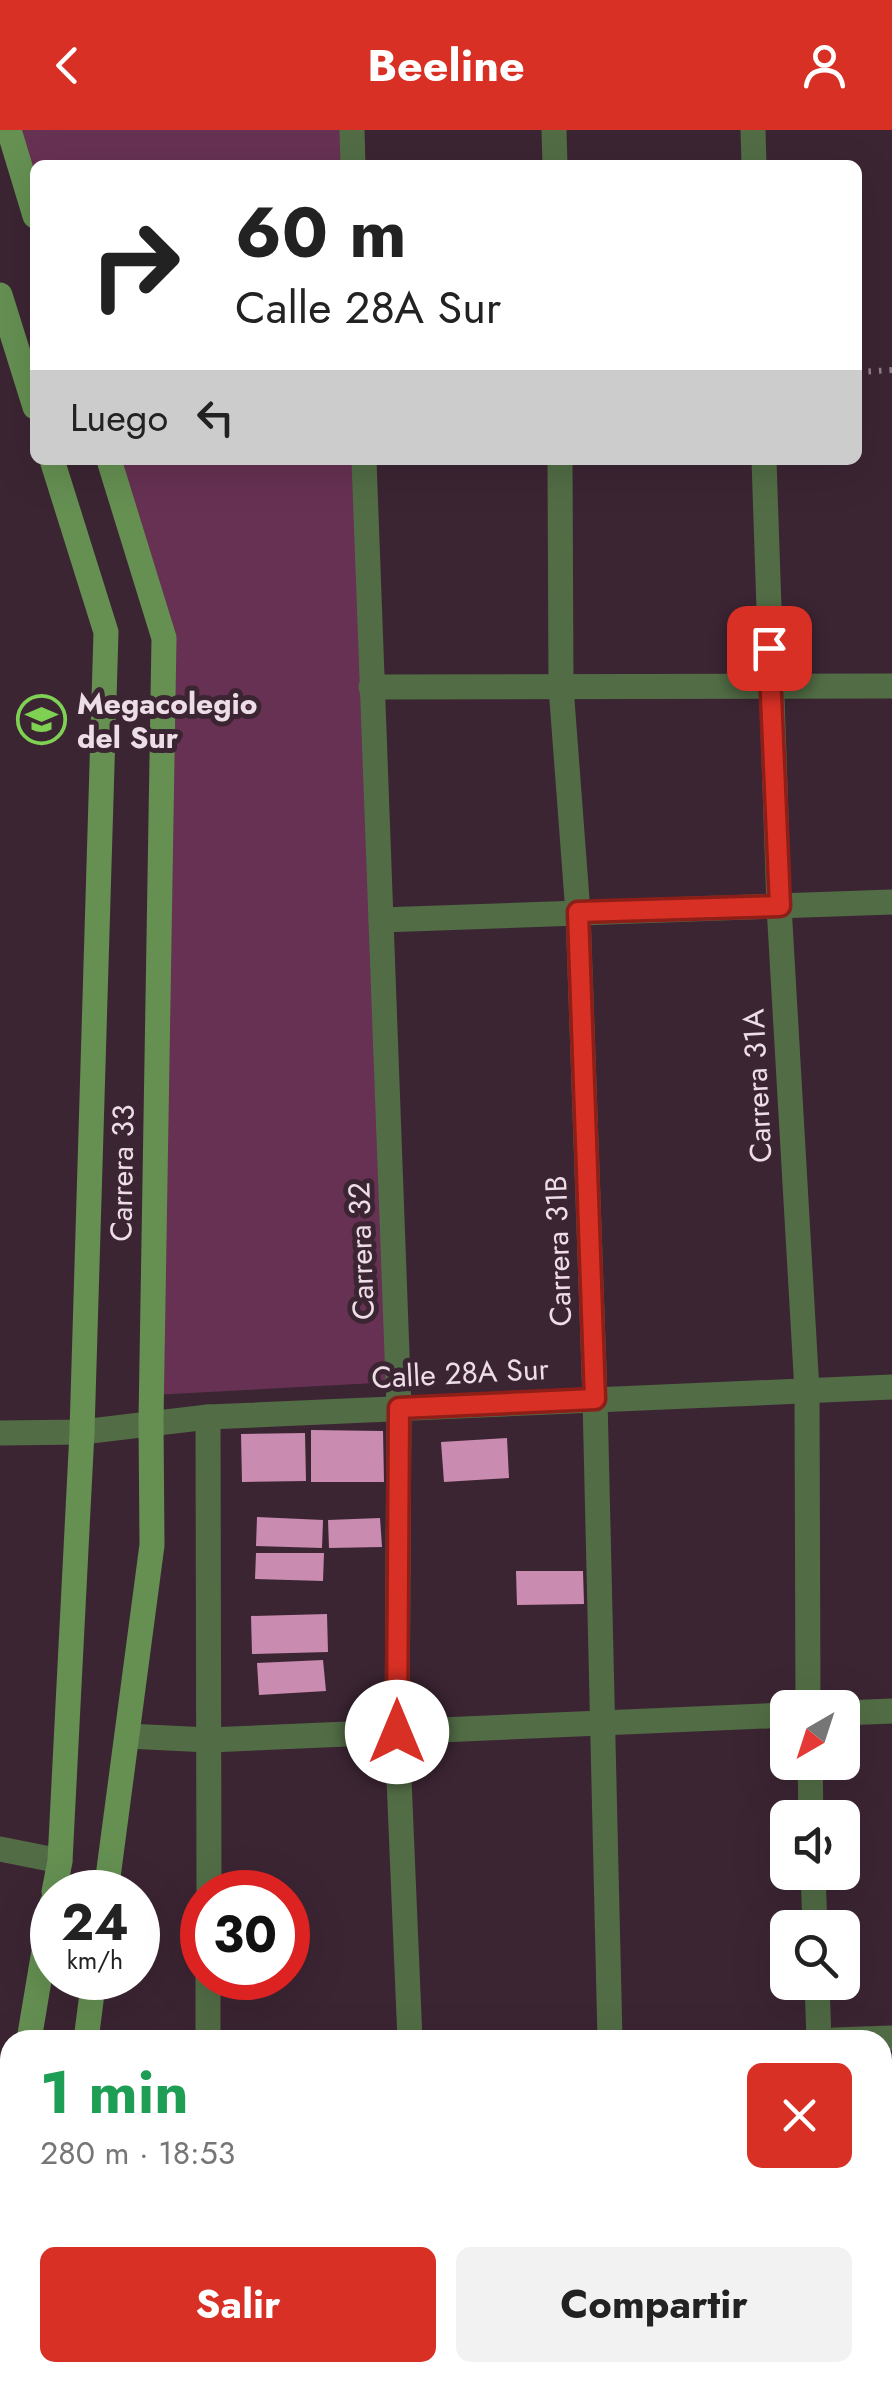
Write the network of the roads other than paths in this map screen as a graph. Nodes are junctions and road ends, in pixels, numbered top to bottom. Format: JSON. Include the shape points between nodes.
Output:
{"nodes":[{"id":1,"x":8,"y":130,"type":"edge"},
{"id":2,"x":352,"y":130,"type":"edge"},
{"id":3,"x":554,"y":130,"type":"edge"},
{"id":4,"x":752,"y":130,"type":"edge"},
{"id":5,"x":354,"y":160,"type":"edge"},
{"id":6,"x":555,"y":160,"type":"edge"},
{"id":7,"x":754,"y":160,"type":"edge"},
{"id":8,"x":30,"y":200,"type":"edge"},
{"id":9,"x":0,"y":295,"type":"edge"},
{"id":10,"x":30,"y":391,"type":"edge"},
{"id":11,"x":54,"y":465,"type":"edge"},
{"id":12,"x":111,"y":465,"type":"edge"},
{"id":13,"x":364,"y":465,"type":"edge"},
{"id":14,"x":560,"y":465,"type":"edge"},
{"id":15,"x":764,"y":465,"type":"edge"},
{"id":16,"x":770,"y":686,"type":"junction"},
{"id":17,"x":892,"y":686,"type":"edge"},
{"id":18,"x":372,"y":687,"type":"junction"},
{"id":19,"x":561,"y":687,"type":"junction"},
{"id":20,"x":892,"y":902,"type":"edge"},
{"id":21,"x":780,"y":906,"type":"junction"},
{"id":22,"x":578,"y":912,"type":"junction"},
{"id":23,"x":381,"y":920,"type":"junction"},
{"id":24,"x":892,"y":1387,"type":"edge"},
{"id":25,"x":807,"y":1391,"type":"junction"},
{"id":26,"x":595,"y":1399,"type":"junction"},
{"id":27,"x":399,"y":1408,"type":"junction"},
{"id":28,"x":208,"y":1417,"type":"junction"},
{"id":29,"x":151,"y":1422,"type":"junction"},
{"id":30,"x":82,"y":1432,"type":"junction"},
{"id":31,"x":0,"y":1433,"type":"edge"},
{"id":32,"x":808,"y":1690,"type":"edge"},
{"id":33,"x":892,"y":1711,"type":"edge"},
{"id":34,"x":860,"y":1712,"type":"edge"},
{"id":35,"x":770,"y":1717,"type":"edge"},
{"id":36,"x":601,"y":1723,"type":"junction"},
{"id":37,"x":397,"y":1732,"type":"junction"},
{"id":38,"x":126,"y":1736,"type":"junction"},
{"id":39,"x":209,"y":1740,"type":"junction"},
{"id":40,"x":0,"y":1849,"type":"edge"},
{"id":41,"x":60,"y":1862,"type":"junction"},
{"id":42,"x":58,"y":1870,"type":"edge"},
{"id":43,"x":109,"y":1870,"type":"edge"},
{"id":44,"x":208,"y":1870,"type":"edge"},
{"id":45,"x":36,"y":2000,"type":"edge"},
{"id":46,"x":91,"y":2000,"type":"edge"},
{"id":47,"x":208,"y":2000,"type":"edge"},
{"id":48,"x":818,"y":2000,"type":"edge"},
{"id":49,"x":31,"y":2030,"type":"edge"},
{"id":50,"x":87,"y":2030,"type":"edge"},
{"id":51,"x":208,"y":2030,"type":"edge"},
{"id":52,"x":410,"y":2030,"type":"edge"},
{"id":53,"x":610,"y":2030,"type":"edge"},
{"id":54,"x":819,"y":2030,"type":"edge"}],
"edges":[{"from":1,"to":8,"type":"main road"},
{"from":2,"to":5,"type":"street"},
{"from":3,"to":6,"type":"street"},
{"from":4,"to":7,"type":"street"},
{"from":9,"to":10,"type":"main road"},
{"from":11,"to":30,"type":"main road","name":"Carrera 33","via":[[106,632]]},
{"from":12,"to":29,"type":"main road","name":"Carrera 33","via":[[164,638]]},
{"from":13,"to":18,"type":"street","name":"Carrera 32"},
{"from":14,"to":19,"type":"street","name":"Carrera 31B"},
{"from":15,"to":16,"type":"street","name":"Carrera 31A"},
{"from":16,"to":17,"type":"street"},
{"from":16,"to":19,"type":"street"},
{"from":16,"to":21,"type":"street","name":"Carrera 31A"},
{"from":18,"to":19,"type":"street"},
{"from":18,"to":23,"type":"street","name":"Carrera 32"},
{"from":19,"to":22,"type":"street","name":"Carrera 31B"},
{"from":20,"to":21,"type":"street"},
{"from":21,"to":22,"type":"street"},
{"from":21,"to":25,"type":"street","name":"Carrera 31A"},
{"from":22,"to":23,"type":"street"},
{"from":22,"to":26,"type":"street","name":"Carrera 31B"},
{"from":23,"to":27,"type":"street","name":"Carrera 32"},
{"from":24,"to":25,"type":"street","name":"Calle 28A Sur"},
{"from":25,"to":26,"type":"street","name":"Calle 28A Sur"},
{"from":25,"to":32,"type":"street","name":"Carrera 31A"},
{"from":26,"to":27,"type":"street","name":"Calle 28A Sur"},
{"from":26,"to":36,"type":"street","name":"Carrera 31B"},
{"from":27,"to":28,"type":"street","name":"Calle 28A Sur"},
{"from":27,"to":37,"type":"street","name":"Carrera 32"},
{"from":28,"to":29,"type":"street","name":"Calle 28A Sur"},
{"from":28,"to":39,"type":"street"},
{"from":29,"to":30,"type":"street","name":"Calle 28A Sur"},
{"from":29,"to":38,"type":"main road","name":"Carrera 33","via":[[152,1545]]},
{"from":30,"to":31,"type":"street","name":"Calle 28A Sur"},
{"from":30,"to":41,"type":"main road","name":"Carrera 33"},
{"from":33,"to":34,"type":"street"},
{"from":35,"to":36,"type":"street"},
{"from":36,"to":37,"type":"street"},
{"from":36,"to":53,"type":"street","name":"Carrera 31B"},
{"from":37,"to":39,"type":"street"},
{"from":37,"to":52,"type":"street","name":"Carrera 32"},
{"from":38,"to":39,"type":"street"},
{"from":38,"to":43,"type":"main road","name":"Carrera 33"},
{"from":39,"to":44,"type":"street"},
{"from":40,"to":41,"type":"street"},
{"from":41,"to":42,"type":"main road","name":"Carrera 33"},
{"from":45,"to":49,"type":"main road"},
{"from":46,"to":50,"type":"main road"},
{"from":47,"to":51,"type":"street"},
{"from":48,"to":54,"type":"street"}]}
